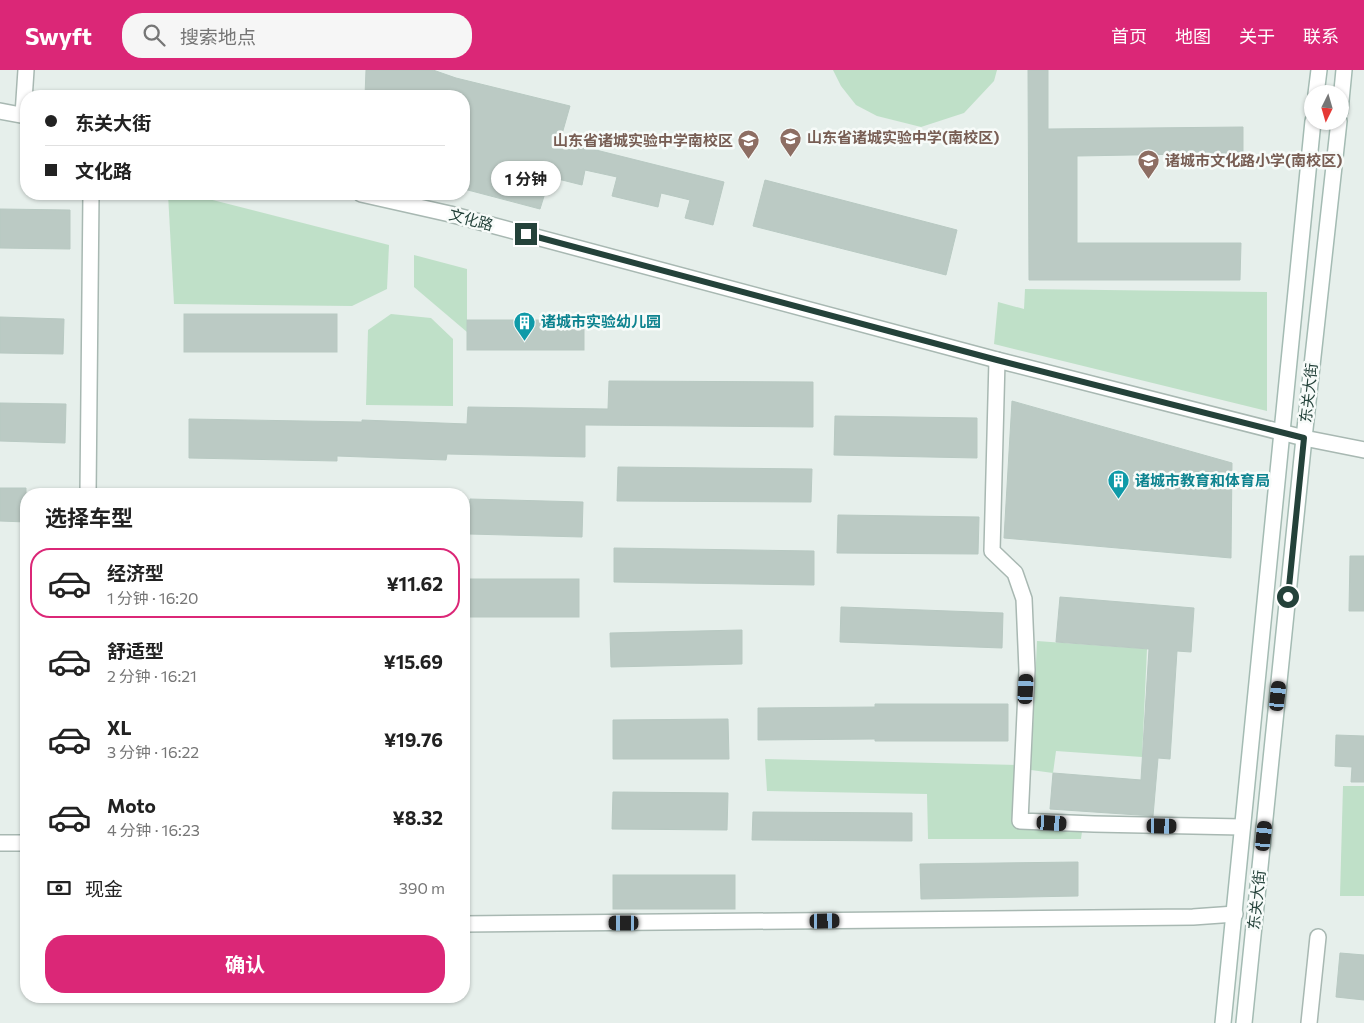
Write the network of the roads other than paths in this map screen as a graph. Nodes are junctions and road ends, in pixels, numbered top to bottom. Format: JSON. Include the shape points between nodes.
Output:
{"nodes":[{"id":1,"x":26,"y":70,"type":"edge"},
{"id":2,"x":1319,"y":70,"type":"edge"},
{"id":3,"x":1344,"y":70,"type":"edge"},
{"id":4,"x":1317,"y":85,"type":"edge"},
{"id":5,"x":1343,"y":85,"type":"edge"},
{"id":6,"x":26,"y":90,"type":"edge"},
{"id":7,"x":0,"y":111,"type":"edge"},
{"id":8,"x":20,"y":114,"type":"edge"},
{"id":9,"x":1312,"y":130,"type":"edge"},
{"id":10,"x":1338,"y":130,"type":"edge"},
{"id":11,"x":91,"y":200,"type":"edge"},
{"id":12,"x":388,"y":200,"type":"edge"},
{"id":13,"x":997,"y":360,"type":"junction"},
{"id":14,"x":1281,"y":431,"type":"junction"},
{"id":15,"x":1304,"y":438,"type":"junction"},
{"id":16,"x":1364,"y":450,"type":"edge"},
{"id":17,"x":88,"y":488,"type":"edge"},
{"id":18,"x":1242,"y":827,"type":"junction"},
{"id":19,"x":0,"y":843,"type":"edge"},
{"id":20,"x":20,"y":843,"type":"edge"},
{"id":21,"x":1235,"y":914,"type":"junction"},
{"id":22,"x":470,"y":924,"type":"edge"},
{"id":23,"x":1318,"y":938,"type":"dead end"},
{"id":24,"x":1223,"y":1023,"type":"edge"},
{"id":25,"x":1244,"y":1023,"type":"edge"},
{"id":26,"x":1309,"y":1023,"type":"edge"}],
"edges":[{"from":1,"to":6,"type":"street"},
{"from":2,"to":4,"type":"street"},
{"from":3,"to":5,"type":"street"},
{"from":7,"to":8,"type":"street"},
{"from":9,"to":14,"type":"street","name":"东关大街"},
{"from":10,"to":15,"type":"street","name":"东关大街"},
{"from":11,"to":17,"type":"street"},
{"from":12,"to":13,"type":"street","name":"文化路"},
{"from":13,"to":14,"type":"street","name":"文化路"},
{"from":13,"to":18,"type":"street","via":[[992,552],[1014,573],[1024,599],[1027,670],[1020,821]]},
{"from":14,"to":15,"type":"street","name":"文化路"},
{"from":14,"to":18,"type":"street","name":"东关大街"},
{"from":15,"to":16,"type":"street","name":"文化路"},
{"from":15,"to":25,"type":"street","name":"东关大街"},
{"from":18,"to":21,"type":"street","name":"东关大街"},
{"from":19,"to":20,"type":"street"},
{"from":21,"to":22,"type":"street"},
{"from":21,"to":24,"type":"street","name":"东关大街"},
{"from":23,"to":26,"type":"street"}]}
